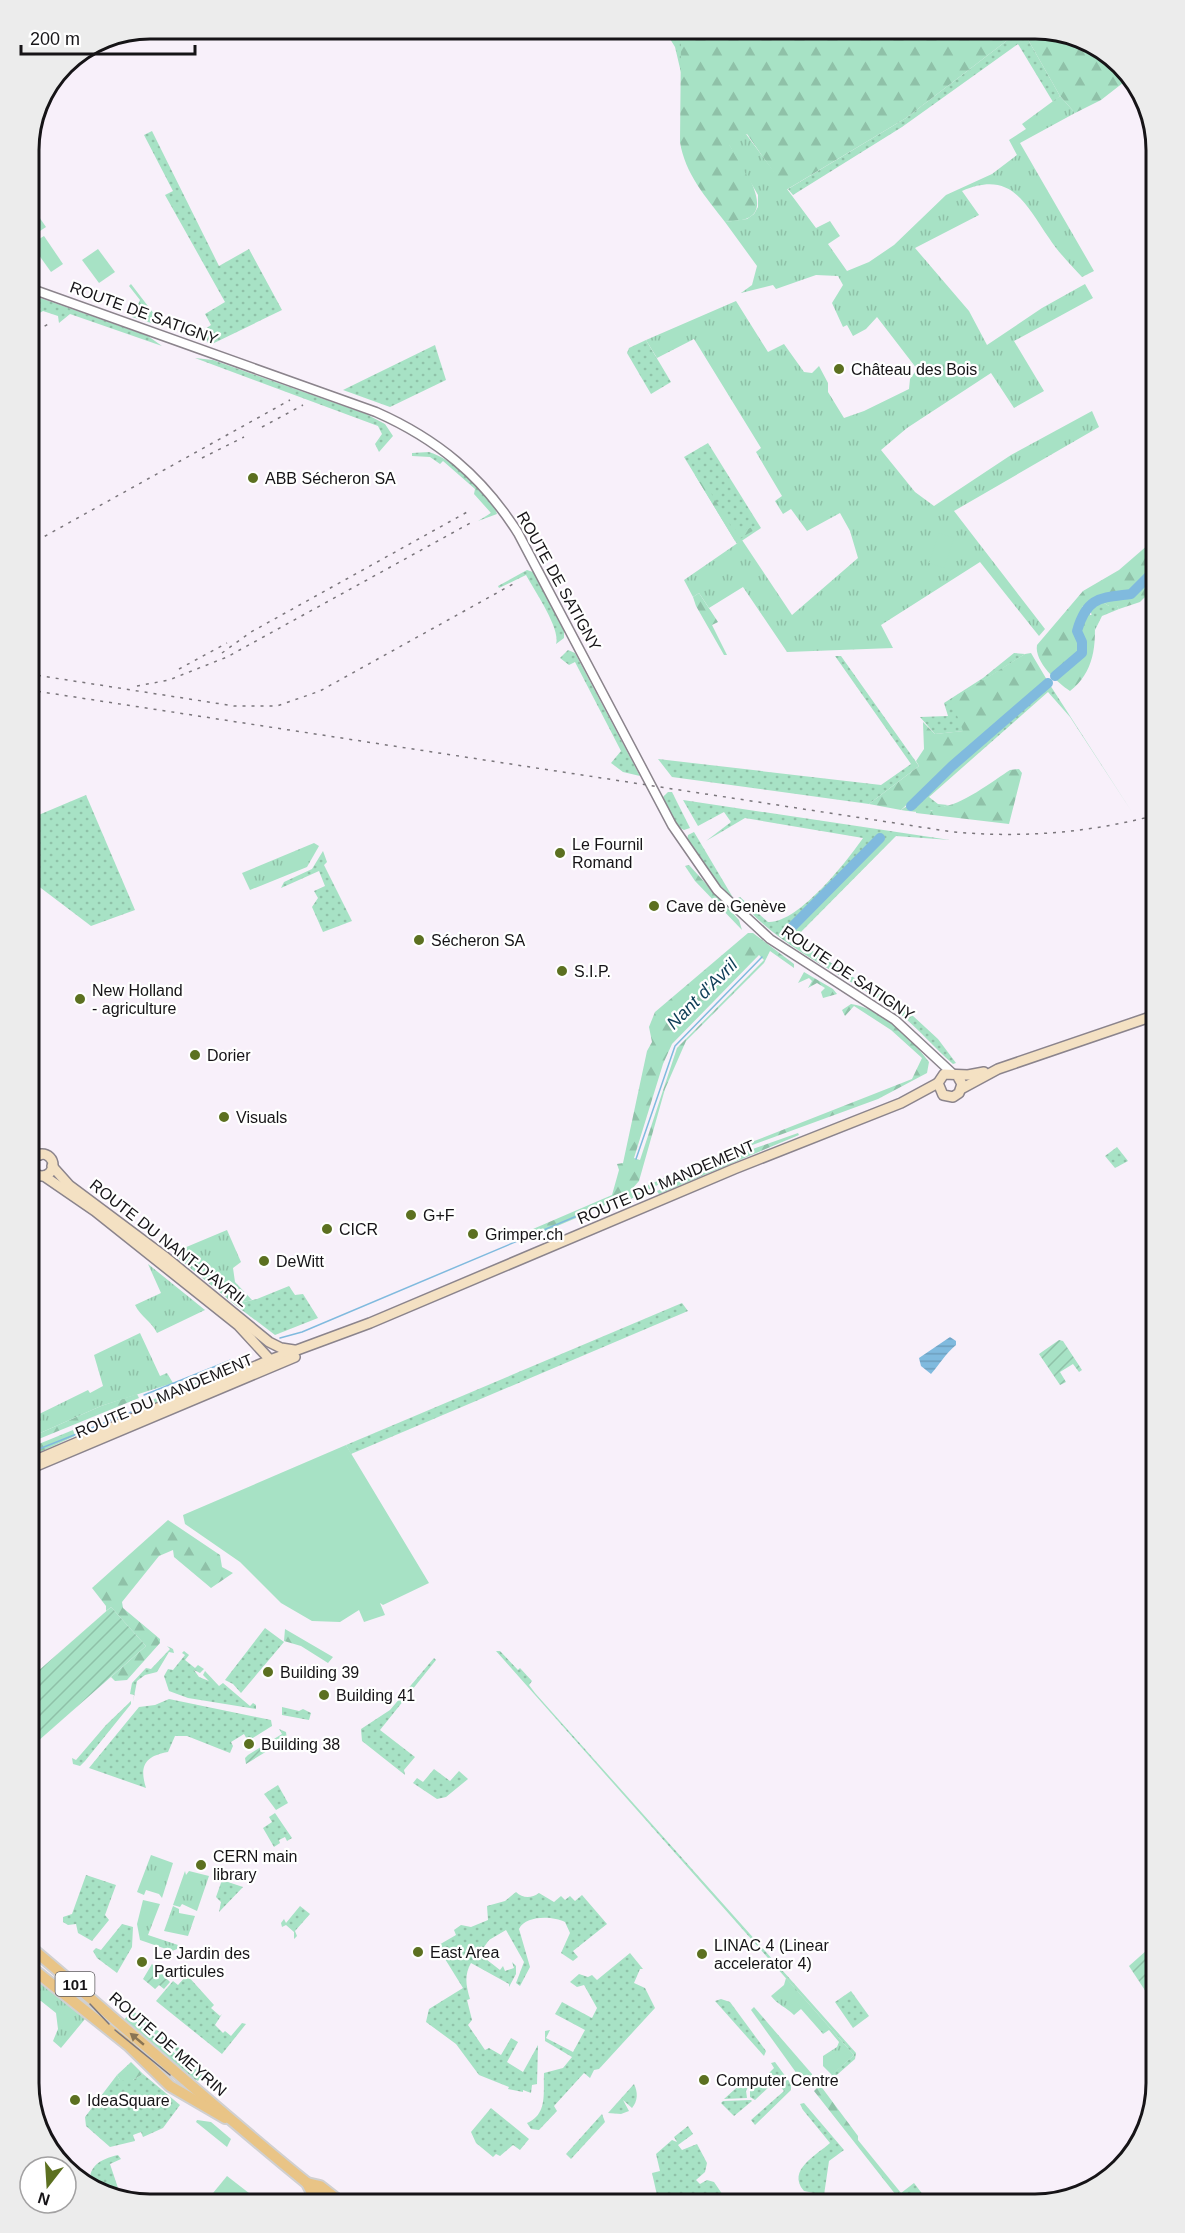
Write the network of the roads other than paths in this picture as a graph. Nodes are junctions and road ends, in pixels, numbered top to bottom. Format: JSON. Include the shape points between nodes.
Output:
{"nodes":[{"id":1,"x":39,"y":292,"type":"edge"},
{"id":2,"x":1146,"y":1018,"type":"edge"},
{"id":3,"x":933,"y":1056,"type":"junction"},
{"id":4,"x":998,"y":1069,"type":"junction"},
{"id":5,"x":954,"y":1074,"type":"junction"},
{"id":6,"x":939,"y":1080,"type":"junction"},
{"id":7,"x":962,"y":1089,"type":"junction"},
{"id":8,"x":943,"y":1095,"type":"junction"},
{"id":9,"x":901,"y":1103,"type":"junction"},
{"id":10,"x":40,"y":1155,"type":"edge"},
{"id":11,"x":52,"y":1166,"type":"junction"},
{"id":12,"x":39,"y":1175,"type":"edge"},
{"id":13,"x":44,"y":1176,"type":"junction"},
{"id":14,"x":270,"y":1342,"type":"junction"},
{"id":15,"x":310,"y":1347,"type":"junction"},
{"id":16,"x":261,"y":1349,"type":"junction"},
{"id":17,"x":296,"y":1350,"type":"junction"},
{"id":18,"x":274,"y":1361,"type":"junction"},
{"id":19,"x":254,"y":1367,"type":"junction"},
{"id":20,"x":39,"y":1459,"type":"edge"},
{"id":21,"x":39,"y":1465,"type":"edge"},
{"id":22,"x":39,"y":1955,"type":"edge"},
{"id":23,"x":39,"y":1975,"type":"edge"},
{"id":24,"x":230,"y":2121,"type":"junction"},
{"id":25,"x":306,"y":2183,"type":"junction"},
{"id":26,"x":315,"y":2194,"type":"edge"},
{"id":27,"x":330,"y":2194,"type":"edge"}],
"edges":[{"from":1,"to":3,"type":"street","name":"ROUTE DE SATIGNY","via":[[376,412],[416,430],[452,455],[488,491],[518,533],[672,825],[717,890],[770,939],[896,1020]]},
{"from":2,"to":4,"type":"main road"},
{"from":3,"to":5,"type":"street","name":"ROUTE DE SATIGNY"},
{"from":3,"to":6,"type":"street","name":"ROUTE DE SATIGNY"},
{"from":4,"to":5,"type":"main road"},
{"from":4,"to":7,"type":"main road"},
{"from":5,"to":6,"type":"main road"},
{"from":5,"to":7,"type":"main road","via":[[962,1082]]},
{"from":6,"to":8,"type":"main road"},
{"from":6,"to":9,"type":"main road","name":"ROUTE DU MANDEMENT"},
{"from":7,"to":8,"type":"main road","via":[[952,1097]]},
{"from":8,"to":9,"type":"main road","name":"ROUTE DU MANDEMENT"},
{"from":9,"to":15,"type":"main road","name":"ROUTE DU MANDEMENT"},
{"from":10,"to":11,"type":"main road","via":[[50,1158]]},
{"from":11,"to":13,"type":"main road"},
{"from":11,"to":14,"type":"main road","name":"ROUTE DU NANT-D'AVRIL","via":[[69,1185]]},
{"from":12,"to":13,"type":"main road"},
{"from":13,"to":16,"type":"main road","name":"ROUTE DU NANT-D'AVRIL","via":[[220,1310]]},
{"from":14,"to":17,"type":"main road","name":"ROUTE DU NANT-D'AVRIL"},
{"from":14,"to":18,"type":"main road"},
{"from":15,"to":17,"type":"main road","name":"ROUTE DU MANDEMENT"},
{"from":15,"to":18,"type":"main road","name":"ROUTE DU MANDEMENT","via":[[298,1356]]},
{"from":16,"to":18,"type":"main road","name":"ROUTE DU NANT-D'AVRIL"},
{"from":16,"to":19,"type":"main road"},
{"from":17,"to":18,"type":"main road","name":"ROUTE DU MANDEMENT"},
{"from":18,"to":19,"type":"main road","name":"ROUTE DU MANDEMENT"},
{"from":18,"to":21,"type":"main road","name":"ROUTE DU MANDEMENT"},
{"from":19,"to":20,"type":"main road","name":"ROUTE DU MANDEMENT"},
{"from":24,"to":22,"type":"main road","name":"ROUTE DE MEYRIN","number":"101","one_way":true,"via":[[195,2086]]},
{"from":23,"to":24,"type":"main road","name":"ROUTE DE MEYRIN","number":"101","via":[[128,2045],[170,2086]]},
{"from":24,"to":25,"type":"main road","name":"ROUTE DE MEYRIN","number":"101"},
{"from":25,"to":26,"type":"main road","name":"ROUTE DE MEYRIN","number":"101"},
{"from":25,"to":27,"type":"main road","name":"ROUTE DE MEYRIN","number":"101","via":[[320,2186]]}]}
